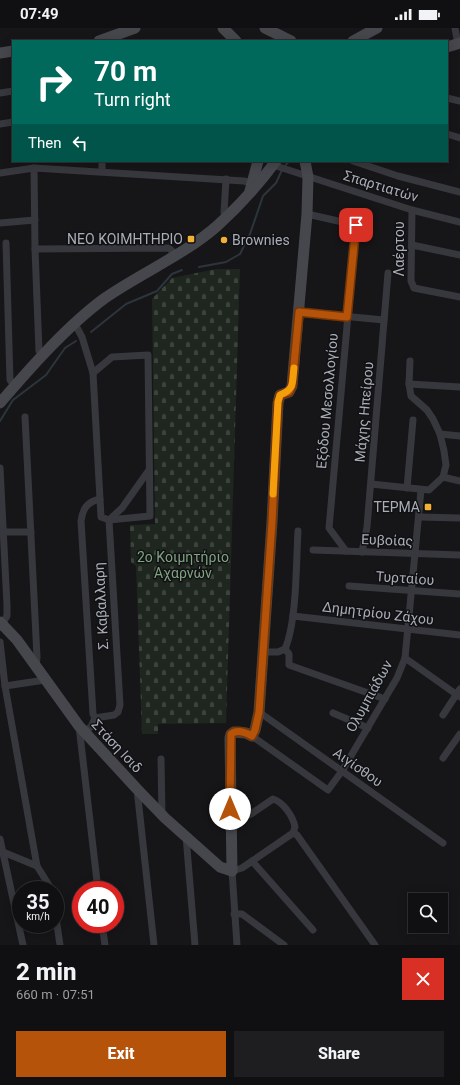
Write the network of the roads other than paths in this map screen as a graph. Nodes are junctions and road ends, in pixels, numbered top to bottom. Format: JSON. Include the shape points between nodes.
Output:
{"nodes":[{"id":1,"x":135,"y":28,"type":"edge"},
{"id":2,"x":223,"y":28,"type":"edge"},
{"id":3,"x":265,"y":28,"type":"edge"},
{"id":4,"x":377,"y":28,"type":"edge"},
{"id":5,"x":454,"y":28,"type":"edge"},
{"id":6,"x":102,"y":40,"type":"edge"},
{"id":7,"x":235,"y":40,"type":"edge"},
{"id":8,"x":289,"y":40,"type":"edge"},
{"id":9,"x":355,"y":40,"type":"edge"},
{"id":10,"x":459,"y":43,"type":"edge"},
{"id":11,"x":448,"y":47,"type":"edge"},
{"id":12,"x":12,"y":51,"type":"edge"},
{"id":13,"x":0,"y":53,"type":"edge"},
{"id":14,"x":12,"y":91,"type":"edge"},
{"id":15,"x":0,"y":93,"type":"edge"},
{"id":16,"x":448,"y":98,"type":"edge"},
{"id":17,"x":460,"y":101,"type":"edge"},
{"id":18,"x":12,"y":122,"type":"edge"},
{"id":19,"x":0,"y":124,"type":"edge"},
{"id":20,"x":448,"y":134,"type":"edge"},
{"id":21,"x":460,"y":138,"type":"edge"},
{"id":22,"x":102,"y":162,"type":"edge"},
{"id":23,"x":258,"y":162,"type":"edge"},
{"id":24,"x":305,"y":162,"type":"edge"},
{"id":25,"x":356,"y":162,"type":"edge"},
{"id":26,"x":274,"y":163,"type":"edge"},
{"id":27,"x":34,"y":168,"type":"junction"},
{"id":28,"x":102,"y":171,"type":"junction"},
{"id":29,"x":0,"y":173,"type":"edge"},
{"id":30,"x":308,"y":177,"type":"junction"},
{"id":31,"x":226,"y":179,"type":"junction"},
{"id":32,"x":251,"y":187,"type":"junction"},
{"id":33,"x":460,"y":192,"type":"edge"},
{"id":34,"x":412,"y":210,"type":"junction"},
{"id":35,"x":307,"y":214,"type":"junction"},
{"id":36,"x":227,"y":216,"type":"junction"},
{"id":37,"x":34,"y":220,"type":"junction"},
{"id":38,"x":460,"y":222,"type":"edge"},
{"id":39,"x":0,"y":223,"type":"edge"},
{"id":40,"x":6,"y":244,"type":"dead end"},
{"id":41,"x":412,"y":245,"type":"junction"},
{"id":42,"x":35,"y":249,"type":"junction"},
{"id":43,"x":176,"y":255,"type":"junction"},
{"id":44,"x":460,"y":255,"type":"edge"},
{"id":45,"x":388,"y":274,"type":"dead end"},
{"id":46,"x":460,"y":297,"type":"edge"},
{"id":47,"x":8,"y":311,"type":"junction"},
{"id":48,"x":0,"y":312,"type":"edge"},
{"id":49,"x":299,"y":312,"type":"junction"},
{"id":50,"x":347,"y":317,"type":"junction"},
{"id":51,"x":384,"y":320,"type":"junction"},
{"id":52,"x":75,"y":324,"type":"junction"},
{"id":53,"x":43,"y":356,"type":"junction"},
{"id":54,"x":410,"y":361,"type":"dead end"},
{"id":55,"x":93,"y":373,"type":"junction"},
{"id":56,"x":409,"y":384,"type":"junction"},
{"id":57,"x":15,"y":386,"type":"junction"},
{"id":58,"x":460,"y":388,"type":"edge"},
{"id":59,"x":0,"y":403,"type":"edge"},
{"id":60,"x":25,"y":416,"type":"dead end"},
{"id":61,"x":413,"y":420,"type":"dead end"},
{"id":62,"x":440,"y":434,"type":"junction"},
{"id":63,"x":460,"y":436,"type":"edge"},
{"id":64,"x":0,"y":468,"type":"edge"},
{"id":65,"x":149,"y":470,"type":"junction"},
{"id":66,"x":443,"y":477,"type":"junction"},
{"id":67,"x":460,"y":481,"type":"edge"},
{"id":68,"x":371,"y":484,"type":"junction"},
{"id":69,"x":407,"y":488,"type":"junction"},
{"id":70,"x":421,"y":490,"type":"junction"},
{"id":71,"x":100,"y":499,"type":"junction"},
{"id":72,"x":420,"y":517,"type":"junction"},
{"id":73,"x":460,"y":518,"type":"edge"},
{"id":74,"x":109,"y":520,"type":"junction"},
{"id":75,"x":298,"y":531,"type":"dead end"},
{"id":76,"x":3,"y":532,"type":"junction"},
{"id":77,"x":31,"y":532,"type":"junction"},
{"id":78,"x":313,"y":550,"type":"dead end"},
{"id":79,"x":346,"y":551,"type":"junction"},
{"id":80,"x":362,"y":552,"type":"junction"},
{"id":81,"x":415,"y":554,"type":"junction"},
{"id":82,"x":460,"y":555,"type":"edge"},
{"id":83,"x":349,"y":586,"type":"dead end"},
{"id":84,"x":410,"y":592,"type":"junction"},
{"id":85,"x":460,"y":594,"type":"edge"},
{"id":86,"x":293,"y":616,"type":"junction"},
{"id":87,"x":1,"y":624,"type":"edge"},
{"id":88,"x":407,"y":630,"type":"junction"},
{"id":89,"x":460,"y":635,"type":"edge"},
{"id":90,"x":0,"y":642,"type":"edge"},
{"id":91,"x":285,"y":649,"type":"junction"},
{"id":92,"x":263,"y":652,"type":"junction"},
{"id":93,"x":405,"y":658,"type":"junction"},
{"id":94,"x":36,"y":668,"type":"junction"},
{"id":95,"x":45,"y":680,"type":"junction"},
{"id":96,"x":5,"y":686,"type":"junction"},
{"id":97,"x":459,"y":693,"type":"edge"},
{"id":98,"x":385,"y":699,"type":"junction"},
{"id":99,"x":259,"y":712,"type":"junction"},
{"id":100,"x":334,"y":713,"type":"dead end"},
{"id":101,"x":443,"y":716,"type":"dead end"},
{"id":102,"x":95,"y":718,"type":"junction"},
{"id":103,"x":368,"y":728,"type":"junction"},
{"id":104,"x":81,"y":729,"type":"junction"},
{"id":105,"x":460,"y":734,"type":"edge"},
{"id":106,"x":252,"y":736,"type":"junction"},
{"id":107,"x":444,"y":758,"type":"dead end"},
{"id":108,"x":161,"y":759,"type":"dead end"},
{"id":109,"x":342,"y":771,"type":"junction"},
{"id":110,"x":137,"y":789,"type":"junction"},
{"id":111,"x":162,"y":815,"type":"junction"},
{"id":112,"x":230,"y":823,"type":"junction"},
{"id":113,"x":293,"y":833,"type":"junction"},
{"id":114,"x":186,"y":836,"type":"junction"},
{"id":115,"x":0,"y":839,"type":"edge"},
{"id":116,"x":443,"y":843,"type":"dead end"},
{"id":117,"x":3,"y":852,"type":"junction"},
{"id":118,"x":252,"y":862,"type":"junction"},
{"id":119,"x":37,"y":866,"type":"junction"},
{"id":120,"x":232,"y":871,"type":"junction"},
{"id":121,"x":46,"y":881,"type":"edge"},
{"id":122,"x":97,"y":881,"type":"edge"},
{"id":123,"x":234,"y":914,"type":"junction"},
{"id":124,"x":313,"y":930,"type":"dead end"},
{"id":125,"x":58,"y":933,"type":"edge"},
{"id":126,"x":103,"y":933,"type":"edge"},
{"id":127,"x":23,"y":945,"type":"edge"},
{"id":128,"x":60,"y":945,"type":"edge"},
{"id":129,"x":105,"y":945,"type":"edge"},
{"id":130,"x":154,"y":945,"type":"edge"},
{"id":131,"x":196,"y":945,"type":"edge"},
{"id":132,"x":237,"y":945,"type":"edge"},
{"id":133,"x":284,"y":945,"type":"edge"},
{"id":134,"x":375,"y":945,"type":"edge"}],
"edges":[{"from":1,"to":6,"type":"street"},
{"from":2,"to":7,"type":"street"},
{"from":3,"to":8,"type":"street"},
{"from":4,"to":9,"type":"street"},
{"from":5,"to":10,"type":"street"},
{"from":10,"to":11,"type":"street"},
{"from":12,"to":13,"type":"street"},
{"from":14,"to":15,"type":"street"},
{"from":16,"to":17,"type":"street"},
{"from":18,"to":19,"type":"street"},
{"from":20,"to":21,"type":"street"},
{"from":22,"to":28,"type":"street"},
{"from":23,"to":32,"type":"street"},
{"from":24,"to":30,"type":"street"},
{"from":25,"to":33,"type":"street"},
{"from":26,"to":30,"type":"street","name":"Σπαρτιατών"},
{"from":26,"to":32,"type":"street"},
{"from":27,"to":28,"type":"street"},
{"from":27,"to":29,"type":"street"},
{"from":27,"to":37,"type":"street"},
{"from":28,"to":31,"type":"street"},
{"from":30,"to":34,"type":"street","name":"Σπαρτιατών"},
{"from":30,"to":35,"type":"street"},
{"from":31,"to":32,"type":"street"},
{"from":31,"to":36,"type":"street","via":[[224,213]]},
{"from":32,"to":36,"type":"street"},
{"from":34,"to":38,"type":"street","name":"Σπαρτιατών"},
{"from":34,"to":41,"type":"street","name":"Λαέρτου"},
{"from":35,"to":49,"type":"street"},
{"from":35,"to":50,"type":"street","name":"Εξόδου Μεσολλογίου","via":[[356,225]]},
{"from":36,"to":43,"type":"street"},
{"from":37,"to":39,"type":"street"},
{"from":37,"to":42,"type":"street"},
{"from":40,"to":47,"type":"street"},
{"from":41,"to":44,"type":"street"},
{"from":41,"to":46,"type":"street","name":"Λαέρτου","via":[[411,281],[414,288]]},
{"from":42,"to":43,"type":"street","via":[[169,248]]},
{"from":42,"to":53,"type":"street","via":[[39,351]]},
{"from":43,"to":52,"type":"street","via":[[105,299]]},
{"from":45,"to":51,"type":"street","name":"Μάχης Ηπείρου"},
{"from":47,"to":48,"type":"street"},
{"from":47,"to":57,"type":"street","via":[[10,380]]},
{"from":49,"to":50,"type":"street"},
{"from":49,"to":92,"type":"street","via":[[292,386],[289,392],[280,395],[278,402]]},
{"from":50,"to":51,"type":"street"},
{"from":50,"to":79,"type":"street","name":"Εξόδου Μεσολλογίου","via":[[329,528]]},
{"from":51,"to":68,"type":"street","name":"Μάχης Ηπείρου"},
{"from":52,"to":53,"type":"street"},
{"from":52,"to":55,"type":"street","via":[[82,337]]},
{"from":53,"to":57,"type":"street"},
{"from":54,"to":56,"type":"street"},
{"from":55,"to":65,"type":"street","via":[[112,357],[148,355]]},
{"from":55,"to":71,"type":"street"},
{"from":56,"to":58,"type":"street"},
{"from":56,"to":62,"type":"street","via":[[411,396],[427,410]]},
{"from":57,"to":59,"type":"street"},
{"from":60,"to":77,"type":"street"},
{"from":61,"to":69,"type":"street"},
{"from":62,"to":63,"type":"street"},
{"from":62,"to":66,"type":"street","via":[[446,465]]},
{"from":64,"to":76,"type":"street"},
{"from":65,"to":74,"type":"street","via":[[122,508]]},
{"from":65,"to":74,"type":"street","via":[[150,516]]},
{"from":66,"to":67,"type":"street"},
{"from":66,"to":70,"type":"street","via":[[428,490]]},
{"from":68,"to":69,"type":"street"},
{"from":68,"to":80,"type":"street","name":"Μάχης Ηπείρου"},
{"from":69,"to":70,"type":"street"},
{"from":70,"to":72,"type":"street","name":"Ολυμπιάδων"},
{"from":71,"to":74,"type":"street","via":[[101,517]]},
{"from":71,"to":102,"type":"street","via":[[83,508],[81,521],[92,714]]},
{"from":72,"to":73,"type":"street"},
{"from":72,"to":81,"type":"street","name":"Ολυμπιάδων"},
{"from":74,"to":102,"type":"street","name":"Σ. Καβαλλαρη","via":[[120,705],[114,715]]},
{"from":75,"to":86,"type":"street"},
{"from":76,"to":77,"type":"street"},
{"from":76,"to":87,"type":"street","via":[[7,616]]},
{"from":77,"to":94,"type":"street"},
{"from":78,"to":79,"type":"street","name":"Ευβοίας"},
{"from":79,"to":80,"type":"street","name":"Ευβοίας"},
{"from":80,"to":81,"type":"street","name":"Ευβοίας"},
{"from":81,"to":82,"type":"street","name":"Ευβοίας"},
{"from":81,"to":84,"type":"street","name":"Ολυμπιάδων"},
{"from":83,"to":84,"type":"street","name":"Τυρταίου"},
{"from":84,"to":85,"type":"street","name":"Τυρταίου"},
{"from":84,"to":88,"type":"street","name":"Ολυμπιάδων"},
{"from":86,"to":88,"type":"street","name":"Δημητρίου Ζάχου"},
{"from":86,"to":91,"type":"street","via":[[289,641]]},
{"from":87,"to":94,"type":"street","name":"Στάση Ισιδ"},
{"from":88,"to":89,"type":"street","name":"Δημητρίου Ζάχου"},
{"from":88,"to":93,"type":"street","name":"Ολυμπιάδων"},
{"from":90,"to":96,"type":"street"},
{"from":91,"to":92,"type":"street","via":[[278,652]]},
{"from":91,"to":98,"type":"street","via":[[289,654],[289,665]]},
{"from":92,"to":99,"type":"street"},
{"from":93,"to":97,"type":"street"},
{"from":93,"to":98,"type":"street","name":"Ολυμπιάδων"},
{"from":94,"to":95,"type":"street","name":"Στάση Ισιδ"},
{"from":95,"to":96,"type":"street"},
{"from":95,"to":104,"type":"street","name":"Στάση Ισιδ"},
{"from":96,"to":119,"type":"street"},
{"from":97,"to":101,"type":"street"},
{"from":98,"to":103,"type":"street","name":"Ολυμπιάδων"},
{"from":99,"to":106,"type":"street"},
{"from":99,"to":109,"type":"street","name":"Αιγίσθου"},
{"from":100,"to":103,"type":"street"},
{"from":102,"to":104,"type":"street","via":[[92,727]]},
{"from":103,"to":109,"type":"street","name":"Ολυμπιάδων"},
{"from":104,"to":110,"type":"street","name":"Στάση Ισιδ"},
{"from":104,"to":122,"type":"street"},
{"from":105,"to":107,"type":"street"},
{"from":106,"to":109,"type":"street","name":"Ολυμπιάδων","via":[[328,790]]},
{"from":106,"to":112,"type":"street","via":[[240,732],[231,734]]},
{"from":108,"to":111,"type":"street"},
{"from":109,"to":116,"type":"street","name":"Αιγίσθου"},
{"from":110,"to":111,"type":"street","name":"Στάση Ισιδ"},
{"from":110,"to":130,"type":"street"},
{"from":111,"to":114,"type":"street","name":"Στάση Ισιδ"},
{"from":112,"to":113,"type":"street","via":[[251,814],[273,799],[291,816],[295,827]]},
{"from":112,"to":120,"type":"street"},
{"from":113,"to":118,"type":"street"},
{"from":113,"to":134,"type":"street","via":[[297,835]]},
{"from":114,"to":120,"type":"street","name":"Στάση Ισιδ","via":[[220,867]]},
{"from":114,"to":131,"type":"street"},
{"from":115,"to":117,"type":"street"},
{"from":117,"to":119,"type":"street"},
{"from":117,"to":127,"type":"street"},
{"from":118,"to":120,"type":"street"},
{"from":118,"to":124,"type":"street"},
{"from":119,"to":121,"type":"street"},
{"from":120,"to":123,"type":"street"},
{"from":123,"to":132,"type":"street"},
{"from":123,"to":133,"type":"street","via":[[242,914]]},
{"from":125,"to":128,"type":"street"},
{"from":126,"to":129,"type":"street"}]}
